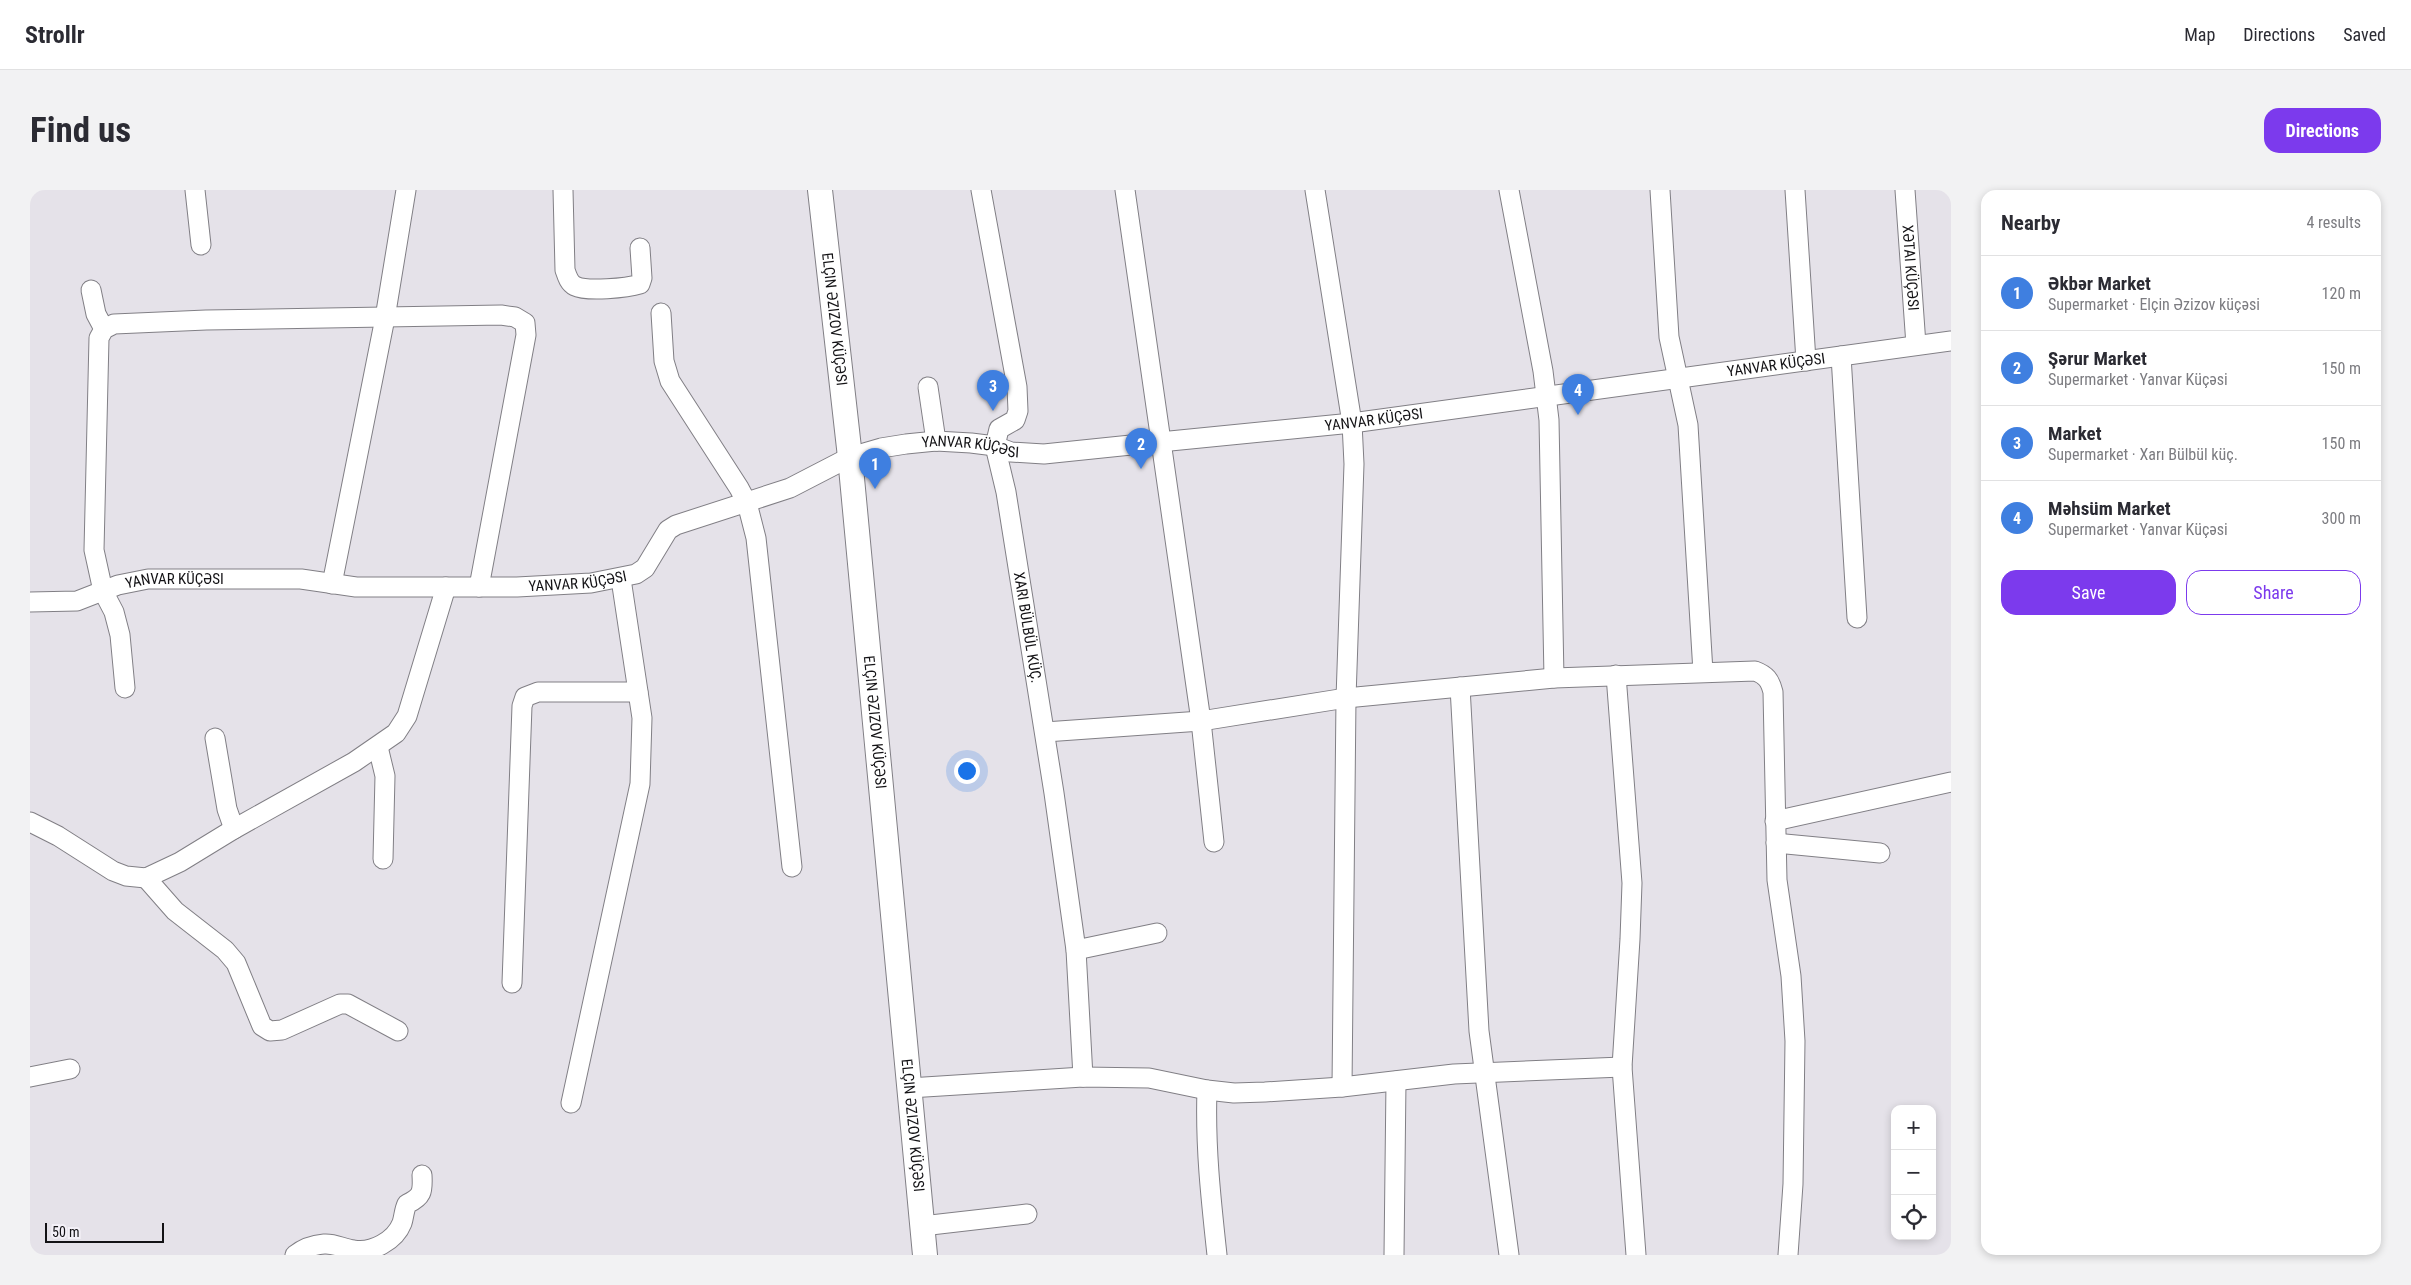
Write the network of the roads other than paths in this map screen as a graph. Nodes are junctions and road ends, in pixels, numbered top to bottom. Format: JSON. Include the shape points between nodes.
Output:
{"nodes":[{"id":1,"x":196,"y":190,"type":"edge"},
{"id":2,"x":406,"y":190,"type":"edge"},
{"id":3,"x":563,"y":190,"type":"edge"},
{"id":4,"x":820,"y":190,"type":"edge"},
{"id":5,"x":981,"y":190,"type":"edge"},
{"id":6,"x":1125,"y":190,"type":"edge"},
{"id":7,"x":1315,"y":190,"type":"edge"},
{"id":8,"x":1509,"y":190,"type":"edge"},
{"id":9,"x":1660,"y":190,"type":"edge"},
{"id":10,"x":1795,"y":190,"type":"edge"},
{"id":11,"x":1905,"y":190,"type":"edge"},
{"id":12,"x":201,"y":245,"type":"dead end"},
{"id":13,"x":640,"y":248,"type":"dead end"},
{"id":14,"x":91,"y":290,"type":"dead end"},
{"id":15,"x":661,"y":314,"type":"dead end"},
{"id":16,"x":385,"y":318,"type":"junction"},
{"id":17,"x":104,"y":329,"type":"junction"},
{"id":18,"x":1951,"y":341,"type":"edge"},
{"id":19,"x":1916,"y":345,"type":"junction"},
{"id":20,"x":1841,"y":356,"type":"junction"},
{"id":21,"x":1806,"y":361,"type":"junction"},
{"id":22,"x":1677,"y":378,"type":"junction"},
{"id":23,"x":928,"y":387,"type":"dead end"},
{"id":24,"x":1546,"y":395,"type":"junction"},
{"id":25,"x":1352,"y":423,"type":"junction"},
{"id":26,"x":936,"y":442,"type":"junction"},
{"id":27,"x":1160,"y":442,"type":"junction"},
{"id":28,"x":994,"y":446,"type":"junction"},
{"id":29,"x":850,"y":457,"type":"junction"},
{"id":30,"x":747,"y":503,"type":"junction"},
{"id":31,"x":621,"y":579,"type":"junction"},
{"id":32,"x":332,"y":584,"type":"junction"},
{"id":33,"x":479,"y":587,"type":"junction"},
{"id":34,"x":446,"y":588,"type":"junction"},
{"id":35,"x":103,"y":591,"type":"junction"},
{"id":36,"x":30,"y":602,"type":"edge"},
{"id":37,"x":1856,"y":618,"type":"dead end"},
{"id":38,"x":1703,"y":672,"type":"junction"},
{"id":39,"x":1616,"y":675,"type":"junction"},
{"id":40,"x":1554,"y":678,"type":"junction"},
{"id":41,"x":1460,"y":687,"type":"junction"},
{"id":42,"x":125,"y":688,"type":"dead end"},
{"id":43,"x":638,"y":692,"type":"junction"},
{"id":44,"x":1346,"y":698,"type":"junction"},
{"id":45,"x":1201,"y":722,"type":"junction"},
{"id":46,"x":1045,"y":732,"type":"junction"},
{"id":47,"x":215,"y":738,"type":"dead end"},
{"id":48,"x":378,"y":747,"type":"junction"},
{"id":49,"x":1951,"y":782,"type":"edge"},
{"id":50,"x":1775,"y":821,"type":"junction"},
{"id":51,"x":30,"y":822,"type":"edge"},
{"id":52,"x":234,"y":829,"type":"junction"},
{"id":53,"x":1214,"y":842,"type":"dead end"},
{"id":54,"x":1776,"y":843,"type":"junction"},
{"id":55,"x":1880,"y":853,"type":"dead end"},
{"id":56,"x":384,"y":859,"type":"dead end"},
{"id":57,"x":792,"y":867,"type":"dead end"},
{"id":58,"x":146,"y":878,"type":"junction"},
{"id":59,"x":1157,"y":933,"type":"dead end"},
{"id":60,"x":1076,"y":950,"type":"junction"},
{"id":61,"x":512,"y":984,"type":"dead end"},
{"id":62,"x":398,"y":1031,"type":"dead end"},
{"id":63,"x":1622,"y":1067,"type":"junction"},
{"id":64,"x":70,"y":1069,"type":"dead end"},
{"id":65,"x":1484,"y":1073,"type":"junction"},
{"id":66,"x":30,"y":1077,"type":"edge"},
{"id":67,"x":1083,"y":1077,"type":"junction"},
{"id":68,"x":1396,"y":1081,"type":"junction"},
{"id":69,"x":1342,"y":1087,"type":"junction"},
{"id":70,"x":909,"y":1088,"type":"junction"},
{"id":71,"x":1206,"y":1090,"type":"junction"},
{"id":72,"x":571,"y":1102,"type":"dead end"},
{"id":73,"x":422,"y":1175,"type":"dead end"},
{"id":74,"x":1027,"y":1214,"type":"dead end"},
{"id":75,"x":922,"y":1226,"type":"junction"},
{"id":76,"x":390,"y":1248,"type":"edge"},
{"id":77,"x":353,"y":1253,"type":"edge"},
{"id":78,"x":295,"y":1255,"type":"edge"},
{"id":79,"x":925,"y":1255,"type":"edge"},
{"id":80,"x":1218,"y":1255,"type":"edge"},
{"id":81,"x":1394,"y":1255,"type":"edge"},
{"id":82,"x":1509,"y":1255,"type":"edge"},
{"id":83,"x":1636,"y":1255,"type":"edge"},
{"id":84,"x":1788,"y":1255,"type":"edge"}],
"edges":[{"from":1,"to":12,"type":"street"},
{"from":2,"to":16,"type":"street"},
{"from":3,"to":13,"type":"street","via":[[565,270],[568,280],[575,286],[585,289],[640,284]]},
{"from":4,"to":29,"type":"street","name":"ELÇIN ƏZIZOV KÜÇƏSI"},
{"from":5,"to":28,"type":"street","via":[[1017,387],[1015,420],[999,429]]},
{"from":6,"to":27,"type":"street"},
{"from":7,"to":25,"type":"street"},
{"from":8,"to":24,"type":"street"},
{"from":9,"to":22,"type":"street","via":[[1669,337]]},
{"from":10,"to":21,"type":"street"},
{"from":11,"to":19,"type":"street","name":"XƏTAI KÜÇƏSI"},
{"from":14,"to":17,"type":"street","via":[[96,314]]},
{"from":15,"to":30,"type":"street","via":[[664,361],[670,381]]},
{"from":16,"to":17,"type":"street","via":[[132,323],[114,324]]},
{"from":16,"to":32,"type":"street"},
{"from":16,"to":33,"type":"street","via":[[501,315],[515,317],[525,323],[526,335]]},
{"from":17,"to":35,"type":"street","via":[[99,338],[94,550]]},
{"from":18,"to":19,"type":"street","name":"YANVAR KÜÇƏSI"},
{"from":19,"to":20,"type":"street","name":"YANVAR KÜÇƏSI"},
{"from":20,"to":21,"type":"street","name":"YANVAR KÜÇƏSI"},
{"from":20,"to":37,"type":"street"},
{"from":21,"to":22,"type":"street","name":"YANVAR KÜÇƏSI"},
{"from":22,"to":24,"type":"street","name":"YANVAR KÜÇƏSI"},
{"from":22,"to":38,"type":"street","via":[[1688,425]]},
{"from":23,"to":26,"type":"street"},
{"from":24,"to":25,"type":"street","name":"YANVAR KÜÇƏSI"},
{"from":24,"to":40,"type":"street"},
{"from":25,"to":27,"type":"street","name":"YANVAR KÜÇƏSI"},
{"from":25,"to":44,"type":"street","via":[[1354,464]]},
{"from":26,"to":28,"type":"street","name":"YANVAR KÜÇƏSI"},
{"from":26,"to":29,"type":"street","name":"YANVAR KÜÇƏSI","via":[[880,448]]},
{"from":27,"to":28,"type":"street","name":"YANVAR KÜÇƏSI","via":[[1044,454],[1011,452]]},
{"from":27,"to":45,"type":"street"},
{"from":28,"to":46,"type":"street","via":[[1006,492]]},
{"from":29,"to":30,"type":"street","name":"YANVAR KÜÇƏSI","via":[[790,488]]},
{"from":29,"to":70,"type":"street","name":"ELÇIN ƏZIZOV KÜÇƏSI"},
{"from":30,"to":31,"type":"street","name":"YANVAR KÜÇƏSI","via":[[668,530],[645,568]]},
{"from":30,"to":57,"type":"street","via":[[756,538]]},
{"from":31,"to":33,"type":"street","name":"YANVAR KÜÇƏSI"},
{"from":31,"to":43,"type":"street"},
{"from":32,"to":34,"type":"street","name":"YANVAR KÜÇƏSI"},
{"from":32,"to":35,"type":"street","name":"YANVAR KÜÇƏSI","via":[[301,579],[148,579]]},
{"from":33,"to":34,"type":"street","name":"YANVAR KÜÇƏSI"},
{"from":34,"to":48,"type":"street","via":[[407,716],[396,732]]},
{"from":35,"to":36,"type":"street","name":"YANVAR KÜÇƏSI","via":[[78,601]]},
{"from":35,"to":42,"type":"street","via":[[114,612],[120,635]]},
{"from":38,"to":39,"type":"street"},
{"from":38,"to":50,"type":"street","via":[[1755,671],[1771,682]]},
{"from":39,"to":40,"type":"street"},
{"from":39,"to":63,"type":"street","via":[[1632,883]]},
{"from":40,"to":41,"type":"street"},
{"from":41,"to":44,"type":"street"},
{"from":41,"to":65,"type":"street"},
{"from":43,"to":61,"type":"street","via":[[538,692],[525,697],[522,706]]},
{"from":43,"to":72,"type":"street","via":[[642,740],[636,806]]},
{"from":44,"to":45,"type":"street"},
{"from":44,"to":69,"type":"street"},
{"from":45,"to":46,"type":"street"},
{"from":45,"to":53,"type":"street"},
{"from":46,"to":60,"type":"street"},
{"from":47,"to":52,"type":"street","via":[[227,809]]},
{"from":48,"to":52,"type":"street"},
{"from":48,"to":56,"type":"street","via":[[385,776]]},
{"from":49,"to":50,"type":"street"},
{"from":50,"to":54,"type":"street"},
{"from":51,"to":58,"type":"street","via":[[113,871]]},
{"from":52,"to":58,"type":"street","via":[[180,862]]},
{"from":54,"to":55,"type":"street"},
{"from":54,"to":84,"type":"street","via":[[1777,880],[1791,976],[1795,1041],[1793,1184]]},
{"from":58,"to":62,"type":"street","via":[[175,911],[225,950],[236,964],[262,1026],[270,1031],[282,1030],[340,1004],[348,1004]]},
{"from":59,"to":60,"type":"street"},
{"from":60,"to":67,"type":"street"},
{"from":63,"to":65,"type":"street"},
{"from":63,"to":83,"type":"street"},
{"from":64,"to":66,"type":"street"},
{"from":65,"to":68,"type":"street"},
{"from":65,"to":82,"type":"street"},
{"from":67,"to":70,"type":"street"},
{"from":67,"to":71,"type":"street","via":[[1149,1078]]},
{"from":68,"to":69,"type":"street"},
{"from":68,"to":81,"type":"street"},
{"from":69,"to":71,"type":"street","via":[[1234,1093]]},
{"from":70,"to":75,"type":"street","name":"ELÇIN ƏZIZOV KÜÇƏSI"},
{"from":71,"to":80,"type":"street","via":[[1205,1136]]},
{"from":73,"to":76,"type":"street","via":[[420,1197],[407,1204]]},
{"from":74,"to":75,"type":"street"},
{"from":75,"to":79,"type":"street","name":"ELÇIN ƏZIZOV KÜÇƏSI"},
{"from":76,"to":77,"type":"street"},
{"from":77,"to":78,"type":"street","via":[[336,1244],[324,1244],[303,1249]]}]}
